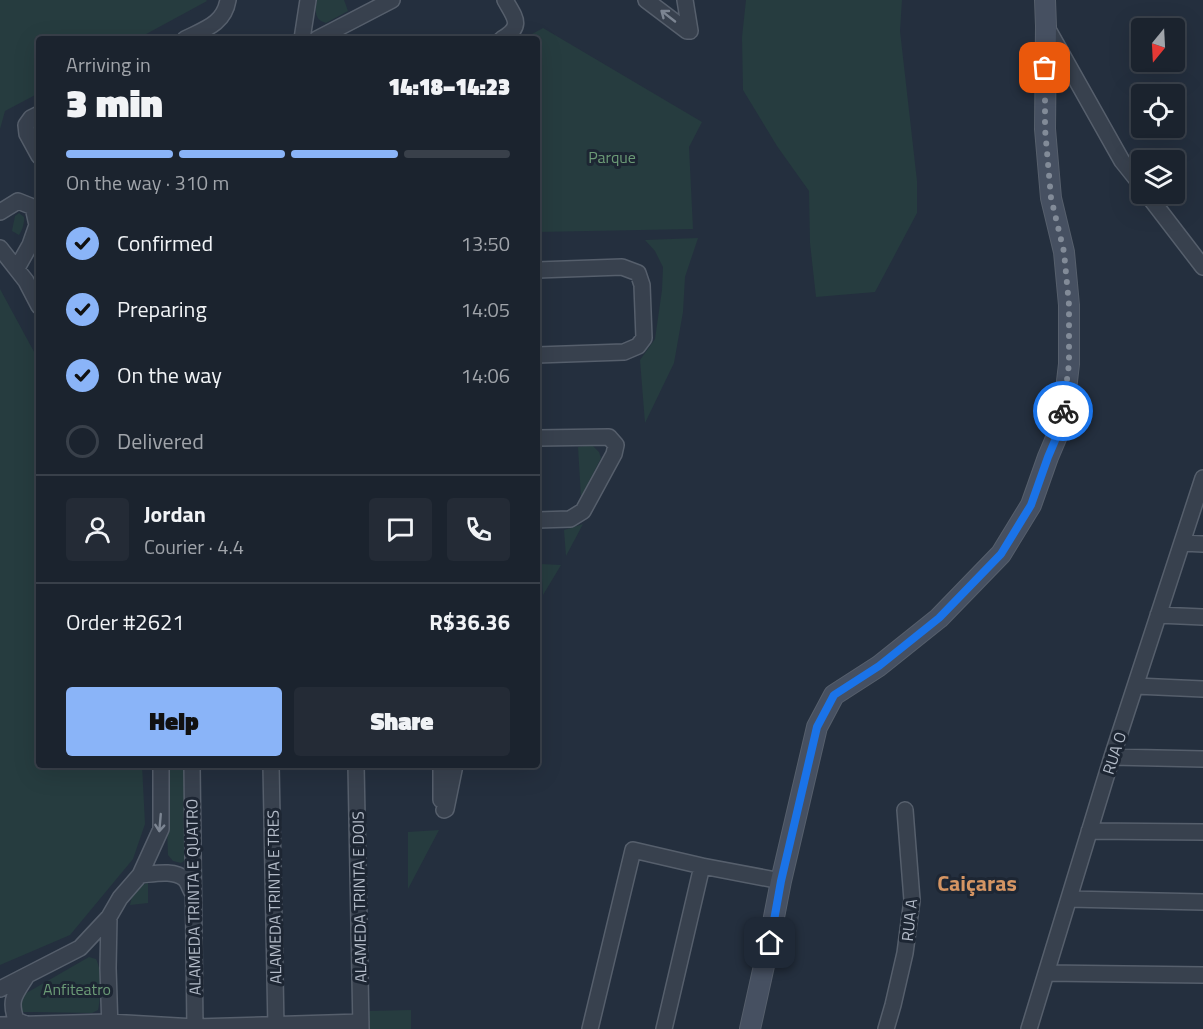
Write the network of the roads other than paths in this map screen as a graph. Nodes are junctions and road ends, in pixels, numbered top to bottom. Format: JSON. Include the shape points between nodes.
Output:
{"nodes":[{"id":1,"x":308,"y":0,"type":"edge"},
{"id":2,"x":392,"y":0,"type":"edge"},
{"id":3,"x":505,"y":0,"type":"edge"},
{"id":4,"x":685,"y":0,"type":"edge"},
{"id":5,"x":1045,"y":0,"type":"edge"},
{"id":6,"x":648,"y":1,"type":"edge"},
{"id":7,"x":227,"y":2,"type":"edge"},
{"id":8,"x":1046,"y":26,"type":"junction"},
{"id":9,"x":191,"y":36,"type":"edge"},
{"id":10,"x":302,"y":36,"type":"edge"},
{"id":11,"x":326,"y":36,"type":"edge"},
{"id":12,"x":507,"y":36,"type":"edge"},
{"id":13,"x":36,"y":116,"type":"edge"},
{"id":14,"x":36,"y":150,"type":"edge"},
{"id":15,"x":1131,"y":172,"type":"edge"},
{"id":16,"x":1155,"y":204,"type":"edge"},
{"id":17,"x":0,"y":212,"type":"edge"},
{"id":18,"x":36,"y":220,"type":"edge"},
{"id":19,"x":36,"y":228,"type":"edge"},
{"id":20,"x":1203,"y":240,"type":"edge"},
{"id":21,"x":1184,"y":241,"type":"junction"},
{"id":22,"x":0,"y":248,"type":"edge"},
{"id":23,"x":1203,"y":267,"type":"edge"},
{"id":24,"x":17,"y":268,"type":"junction"},
{"id":25,"x":540,"y":270,"type":"edge"},
{"id":26,"x":36,"y":300,"type":"edge"},
{"id":27,"x":540,"y":355,"type":"edge"},
{"id":28,"x":540,"y":438,"type":"edge"},
{"id":29,"x":1203,"y":478,"type":"edge"},
{"id":30,"x":540,"y":520,"type":"edge"},
{"id":31,"x":1182,"y":543,"type":"junction"},
{"id":32,"x":1203,"y":544,"type":"edge"},
{"id":33,"x":1158,"y":615,"type":"junction"},
{"id":34,"x":1203,"y":617,"type":"edge"},
{"id":35,"x":1136,"y":686,"type":"junction"},
{"id":36,"x":1203,"y":689,"type":"edge"},
{"id":37,"x":1112,"y":757,"type":"junction"},
{"id":38,"x":1203,"y":759,"type":"edge"},
{"id":39,"x":161,"y":768,"type":"edge"},
{"id":40,"x":192,"y":768,"type":"edge"},
{"id":41,"x":271,"y":768,"type":"edge"},
{"id":42,"x":356,"y":768,"type":"edge"},
{"id":43,"x":441,"y":768,"type":"edge"},
{"id":44,"x":454,"y":768,"type":"edge"},
{"id":45,"x":905,"y":810,"type":"dead end"},
{"id":46,"x":1089,"y":831,"type":"junction"},
{"id":47,"x":1203,"y":832,"type":"edge"},
{"id":48,"x":702,"y":866,"type":"junction"},
{"id":49,"x":140,"y":875,"type":"junction"},
{"id":50,"x":781,"y":881,"type":"junction"},
{"id":51,"x":192,"y":892,"type":"junction"},
{"id":52,"x":1069,"y":899,"type":"junction"},
{"id":53,"x":1203,"y":902,"type":"edge"},
{"id":54,"x":109,"y":917,"type":"junction"},
{"id":55,"x":1046,"y":973,"type":"junction"},
{"id":56,"x":1203,"y":975,"type":"edge"},
{"id":57,"x":26,"y":976,"type":"junction"},
{"id":58,"x":0,"y":989,"type":"edge"},
{"id":59,"x":0,"y":1025,"type":"edge"},
{"id":60,"x":361,"y":1025,"type":"edge"},
{"id":61,"x":109,"y":1026,"type":"edge"},
{"id":62,"x":28,"y":1027,"type":"edge"},
{"id":63,"x":276,"y":1027,"type":"edge"},
{"id":64,"x":195,"y":1028,"type":"edge"},
{"id":65,"x":590,"y":1029,"type":"edge"},
{"id":66,"x":664,"y":1029,"type":"edge"},
{"id":67,"x":750,"y":1029,"type":"edge"},
{"id":68,"x":886,"y":1029,"type":"edge"},
{"id":69,"x":1029,"y":1029,"type":"edge"}],
"edges":[{"from":1,"to":10,"type":"street"},
{"from":2,"to":11,"type":"street"},
{"from":3,"to":12,"type":"street","via":[[516,21],[516,27]]},
{"from":4,"to":6,"type":"street","one_way":true,"via":[[689,32]]},
{"from":5,"to":8,"type":"street"},
{"from":7,"to":9,"type":"street","via":[[223,17]]},
{"from":8,"to":15,"type":"street"},
{"from":8,"to":50,"type":"street","via":[[1045,129],[1051,198],[1064,252],[1069,305],[1069,364],[1062,424],[1031,505],[1001,554],[939,618],[879,666],[834,695],[817,727]]},
{"from":13,"to":14,"type":"street","via":[[26,125]]},
{"from":16,"to":21,"type":"street"},
{"from":17,"to":18,"type":"street","via":[[18,201],[33,207]]},
{"from":19,"to":24,"type":"street"},
{"from":20,"to":21,"type":"street","via":[[1198,244]]},
{"from":21,"to":23,"type":"street"},
{"from":22,"to":24,"type":"street"},
{"from":24,"to":26,"type":"street"},
{"from":25,"to":27,"type":"street","via":[[622,267],[638,273],[644,338],[638,346],[624,352]]},
{"from":28,"to":30,"type":"street","via":[[609,437],[616,445],[584,512],[570,519]]},
{"from":29,"to":31,"type":"street","name":"RUA O"},
{"from":31,"to":32,"type":"street"},
{"from":31,"to":33,"type":"street","name":"RUA O"},
{"from":33,"to":34,"type":"street"},
{"from":33,"to":35,"type":"street","name":"RUA O"},
{"from":35,"to":36,"type":"street"},
{"from":35,"to":37,"type":"street","name":"RUA O"},
{"from":37,"to":38,"type":"street"},
{"from":37,"to":46,"type":"street","name":"RUA O"},
{"from":39,"to":49,"type":"street","one_way":true,"via":[[161,829]]},
{"from":40,"to":51,"type":"street","name":"ALAMEDA TRINTA E QUATRO"},
{"from":41,"to":63,"type":"street","name":"ALAMEDA TRINTA E TRES"},
{"from":42,"to":60,"type":"street","name":"ALAMEDA TRINTA E DOIS"},
{"from":43,"to":44,"type":"street","via":[[442,810],[446,809]]},
{"from":45,"to":68,"type":"street","name":"RUA A","via":[[912,900],[905,953]]},
{"from":46,"to":47,"type":"street"},
{"from":46,"to":52,"type":"street","name":"RUA O"},
{"from":48,"to":50,"type":"street"},
{"from":48,"to":65,"type":"street","via":[[633,850]]},
{"from":48,"to":66,"type":"street"},
{"from":49,"to":51,"type":"street","via":[[173,874],[185,879]]},
{"from":49,"to":54,"type":"street"},
{"from":50,"to":67,"type":"street"},
{"from":51,"to":64,"type":"street","name":"ALAMEDA TRINTA E QUATRO"},
{"from":52,"to":53,"type":"street"},
{"from":52,"to":55,"type":"street","name":"RUA O"},
{"from":54,"to":57,"type":"street","via":[[80,948]]},
{"from":54,"to":61,"type":"street"},
{"from":55,"to":56,"type":"street"},
{"from":55,"to":69,"type":"street","name":"RUA O"},
{"from":57,"to":58,"type":"street"},
{"from":57,"to":62,"type":"street","via":[[12,1007],[16,1020]]},
{"from":59,"to":62,"type":"street"},
{"from":60,"to":63,"type":"street"},
{"from":61,"to":62,"type":"street"},
{"from":61,"to":64,"type":"street"},
{"from":63,"to":64,"type":"street"}]}
